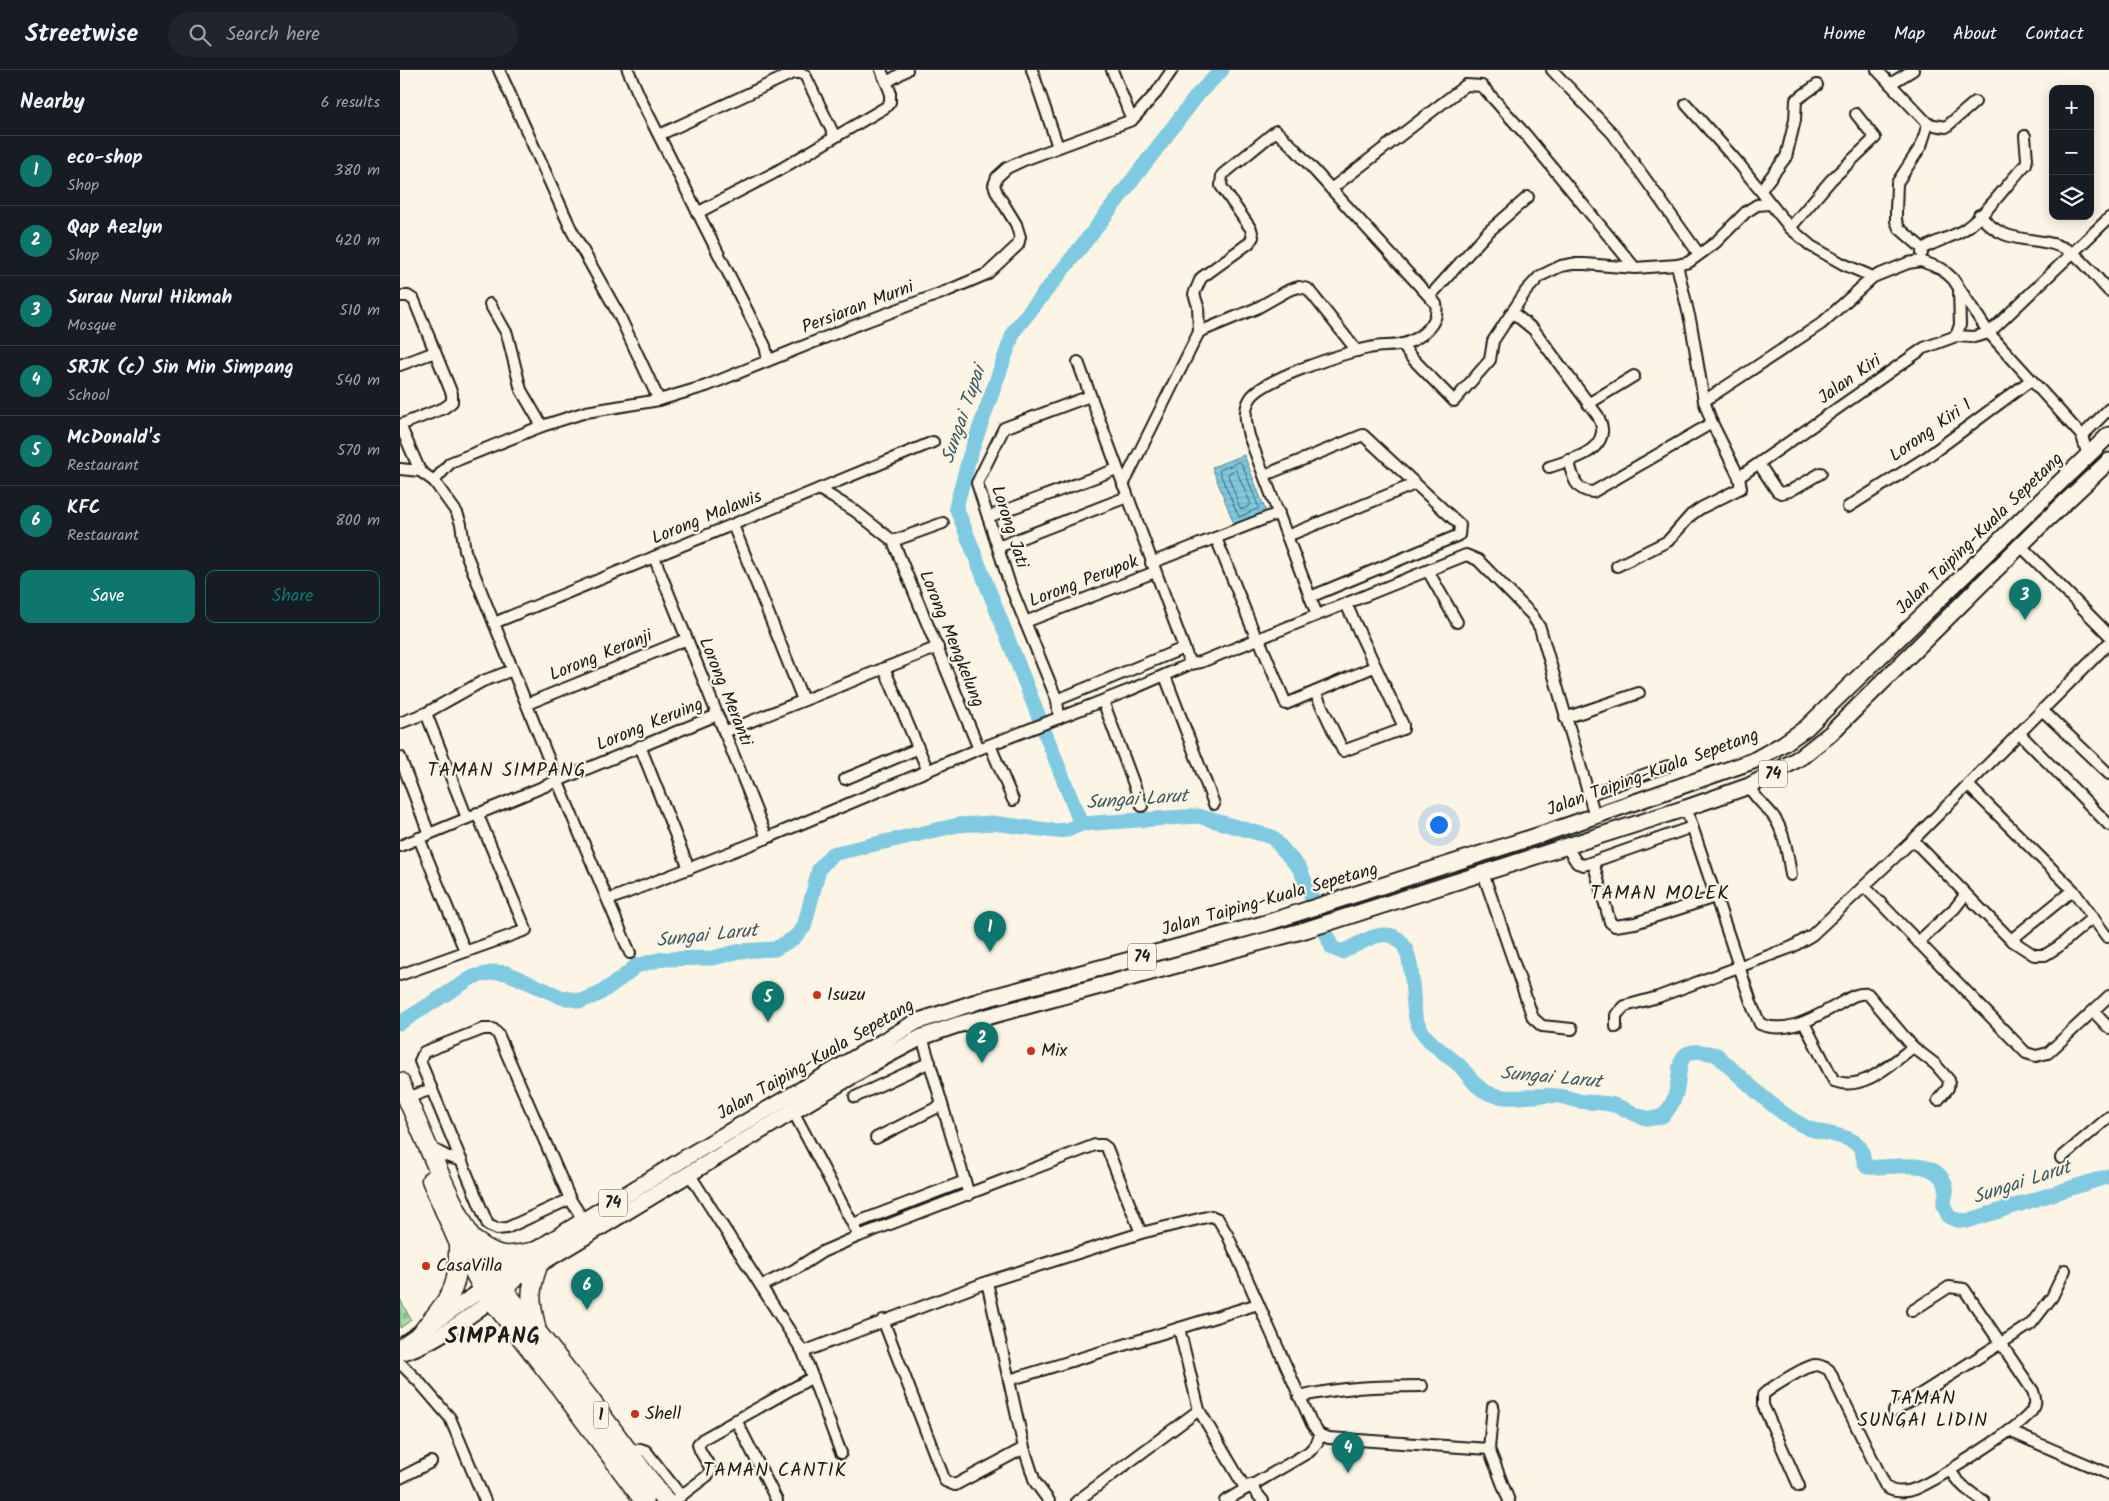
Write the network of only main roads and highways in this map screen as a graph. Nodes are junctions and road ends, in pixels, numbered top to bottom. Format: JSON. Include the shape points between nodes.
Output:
{"nodes":[{"id":1,"x":2106,"y":439,"type":"edge"},
{"id":2,"x":2109,"y":461,"type":"edge"},
{"id":3,"x":400,"y":1082,"type":"edge"},
{"id":4,"x":404,"y":1105,"type":"edge"},
{"id":5,"x":464,"y":1240,"type":"junction"},
{"id":6,"x":537,"y":1258,"type":"junction"},
{"id":7,"x":493,"y":1289,"type":"junction"},
{"id":8,"x":537,"y":1330,"type":"junction"},
{"id":9,"x":422,"y":1331,"type":"junction"},
{"id":10,"x":400,"y":1349,"type":"edge"},
{"id":11,"x":400,"y":1353,"type":"edge"},
{"id":12,"x":674,"y":1499,"type":"edge"},
{"id":13,"x":644,"y":1501,"type":"edge"}],
"edges":[{"from":1,"to":6,"type":"main road","name":"Jalan Taiping-Kuala Sepetang","number":"74","via":[[1806,728],[1753,760],[1596,816],[1331,903],[985,999],[916,1022],[754,1116],[584,1221]]},
{"from":2,"to":6,"type":"main road","name":"Jalan Taiping-Kuala Sepetang","number":"74","via":[[1830,734],[1801,757],[1749,786],[1305,930],[922,1037],[875,1062],[690,1175]]},
{"from":3,"to":4,"type":"highway","number":"1"},
{"from":4,"to":5,"type":"highway","number":"1"},
{"from":4,"to":5,"type":"highway","number":"1","via":[[429,1147]]},
{"from":5,"to":6,"type":"highway","via":[[492,1253]]},
{"from":5,"to":7,"type":"highway","number":"1"},
{"from":5,"to":9,"type":"highway","via":[[453,1292]]},
{"from":6,"to":7,"type":"main road","name":"Jalan Taiping-Kuala Sepetang","number":"74","via":[[518,1277]]},
{"from":6,"to":8,"type":"highway","via":[[530,1296]]},
{"from":7,"to":8,"type":"highway","number":"1"},
{"from":7,"to":9,"type":"main road","name":"Jalan Taiping-Kuala Sepetang","number":"74"},
{"from":7,"to":11,"type":"main road","name":"Jalan Taiping-Kuala Sepetang","number":"74","via":[[473,1314],[412,1350]]},
{"from":7,"to":13,"type":"highway","number":"1","via":[[558,1385]]},
{"from":8,"to":12,"type":"highway","number":"1","via":[[630,1454]]},
{"from":9,"to":10,"type":"main road","name":"Jalan Taiping-Kuala Sepetang","number":"74"}]}
